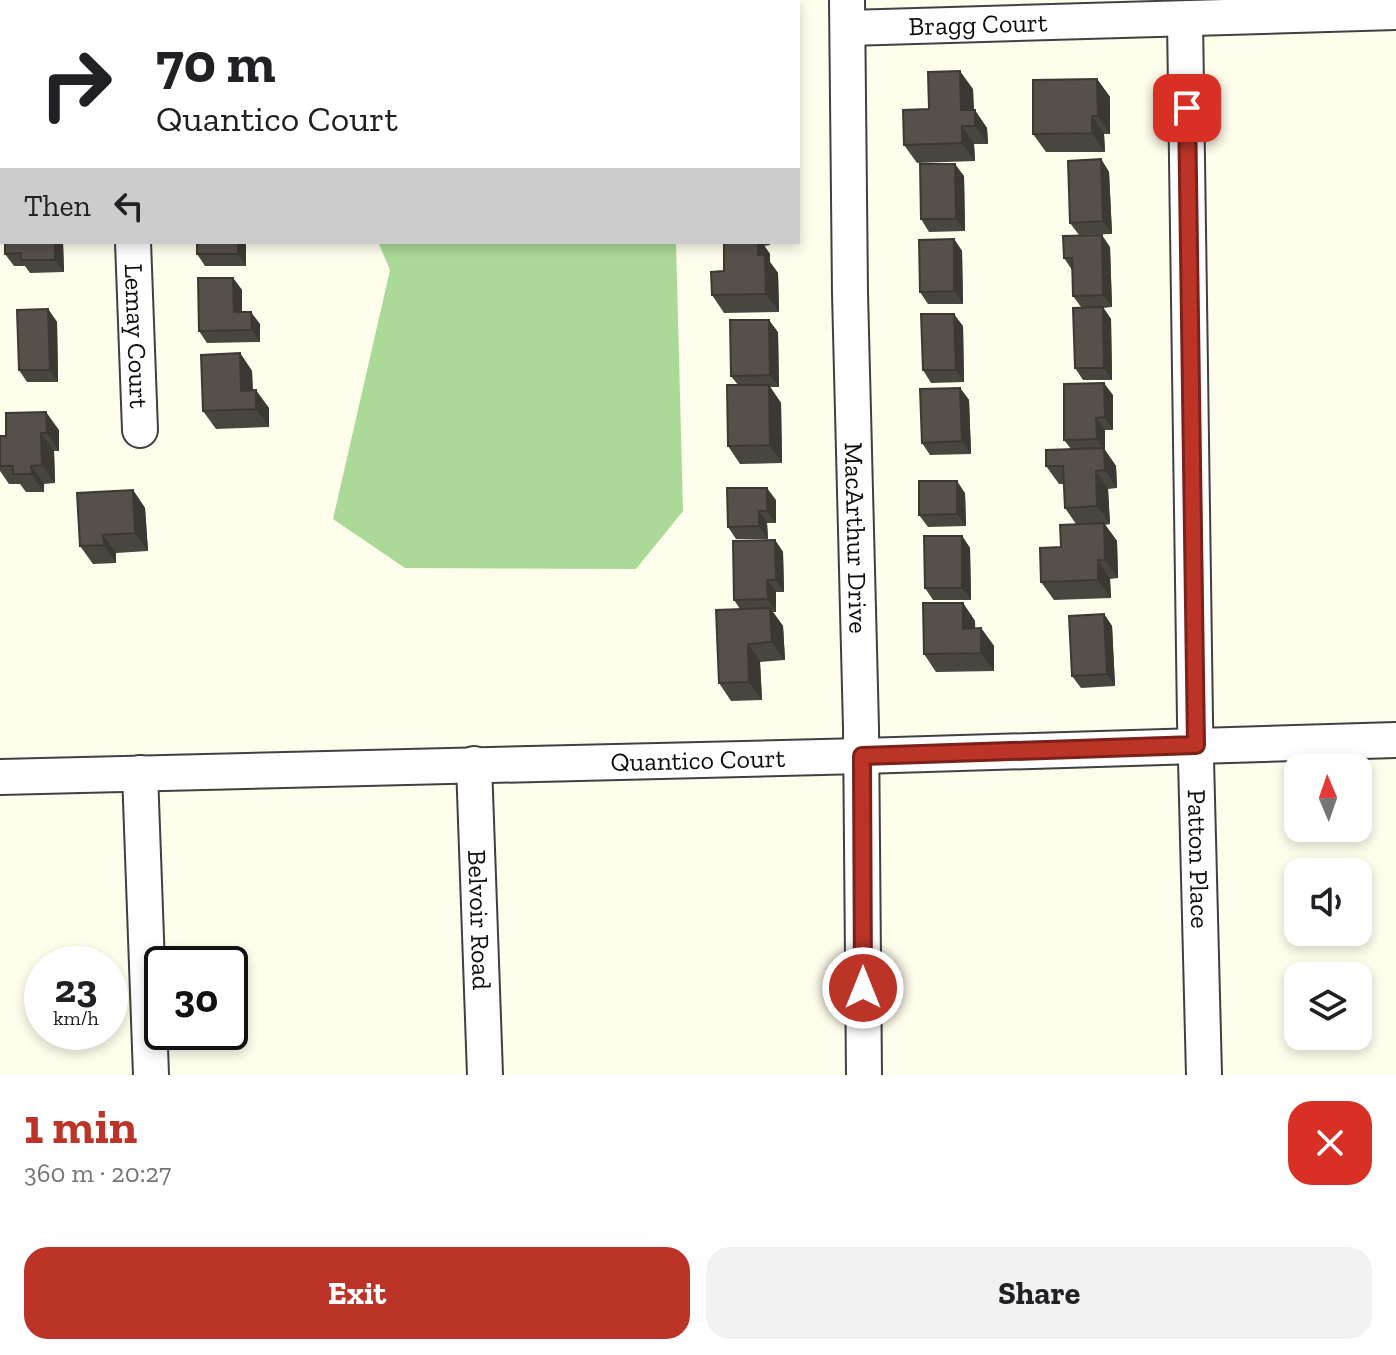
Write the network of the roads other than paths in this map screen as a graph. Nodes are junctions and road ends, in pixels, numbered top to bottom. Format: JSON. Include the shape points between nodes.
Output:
{"nodes":[{"id":1,"x":1396,"y":12,"type":"edge"},
{"id":2,"x":847,"y":14,"type":"edge"},
{"id":3,"x":1185,"y":19,"type":"junction"},
{"id":4,"x":133,"y":244,"type":"edge"},
{"id":5,"x":140,"y":430,"type":"dead end"},
{"id":6,"x":1396,"y":740,"type":"edge"},
{"id":7,"x":1196,"y":745,"type":"junction"},
{"id":8,"x":862,"y":756,"type":"junction"},
{"id":9,"x":474,"y":764,"type":"junction"},
{"id":10,"x":140,"y":773,"type":"junction"},
{"id":11,"x":0,"y":777,"type":"edge"},
{"id":12,"x":151,"y":1075,"type":"edge"},
{"id":13,"x":485,"y":1075,"type":"edge"},
{"id":14,"x":864,"y":1075,"type":"edge"},
{"id":15,"x":1204,"y":1075,"type":"edge"}],
"edges":[{"from":1,"to":3,"type":"street","name":"Bragg Court"},
{"from":2,"to":3,"type":"street","name":"Bragg Court"},
{"from":2,"to":8,"type":"street","name":"MacArthur Drive"},
{"from":3,"to":7,"type":"street","name":"Patton Place"},
{"from":4,"to":5,"type":"street","name":"Lemay Court"},
{"from":6,"to":7,"type":"street","name":"Quantico Court"},
{"from":7,"to":8,"type":"street","name":"Quantico Court"},
{"from":7,"to":15,"type":"street","name":"Patton Place"},
{"from":8,"to":9,"type":"street","name":"Quantico Court"},
{"from":8,"to":14,"type":"street","name":"MacArthur Drive"},
{"from":9,"to":10,"type":"street","name":"Quantico Court"},
{"from":9,"to":13,"type":"street","name":"Belvoir Road"},
{"from":10,"to":11,"type":"street","name":"Quantico Court"},
{"from":10,"to":12,"type":"street"}]}
